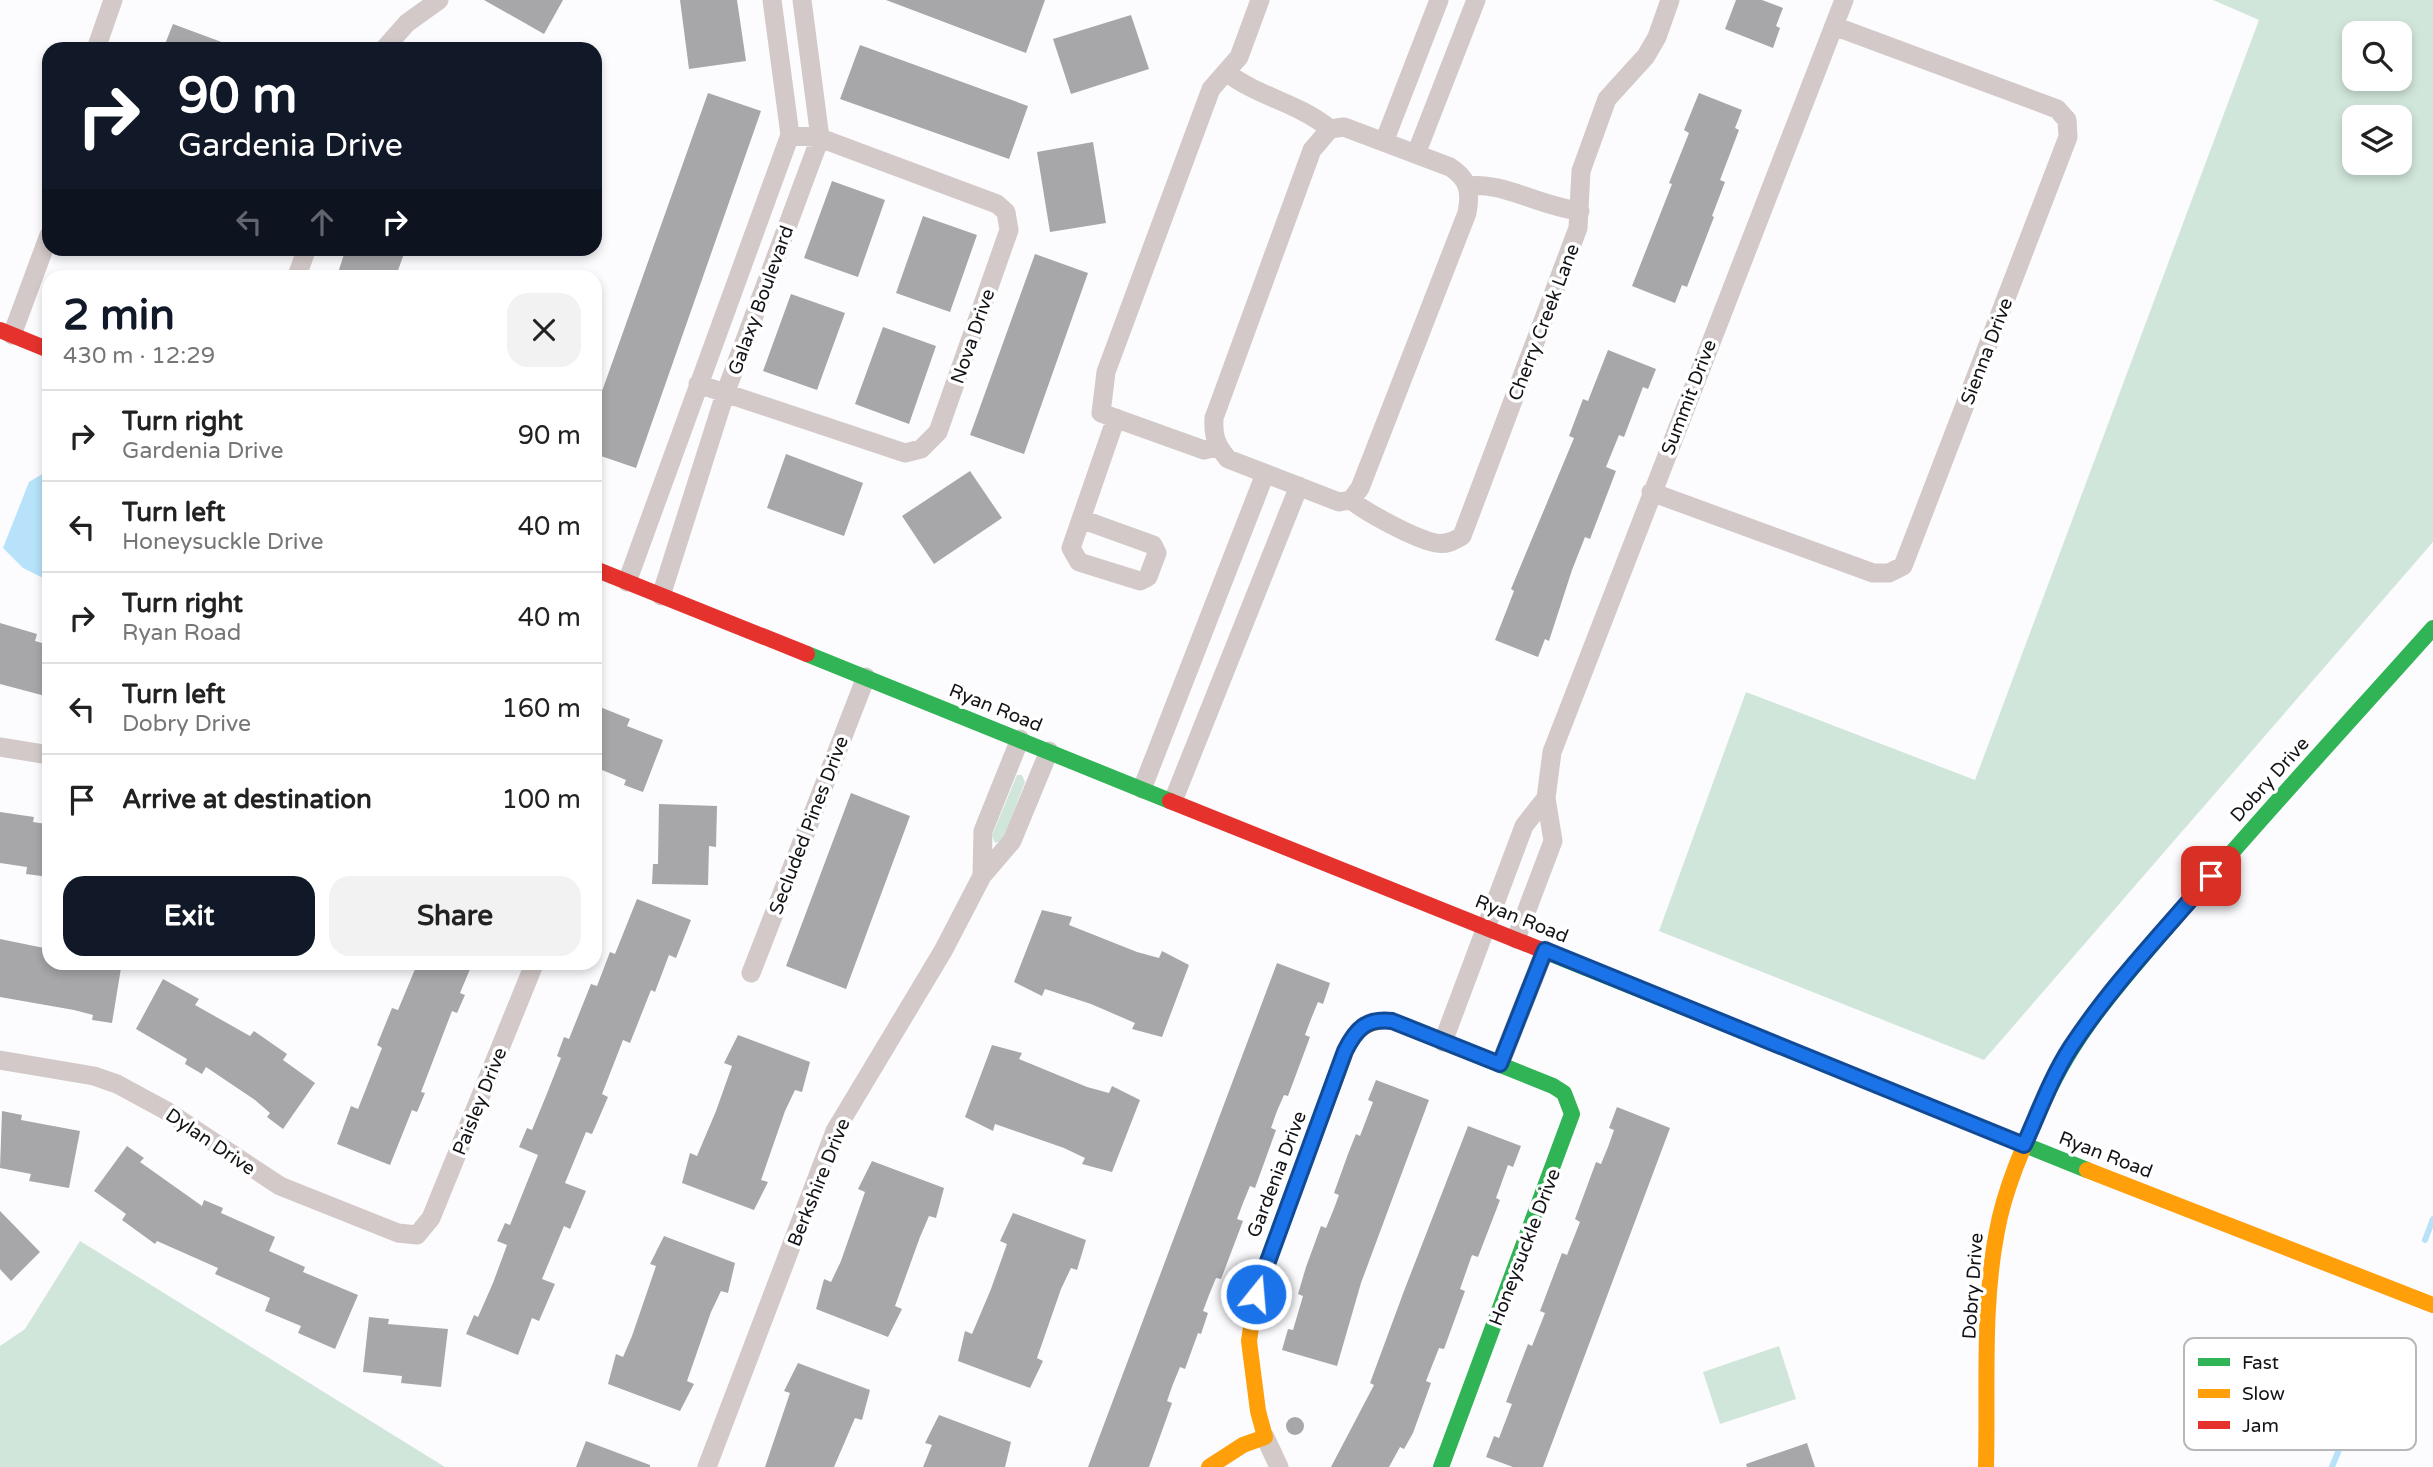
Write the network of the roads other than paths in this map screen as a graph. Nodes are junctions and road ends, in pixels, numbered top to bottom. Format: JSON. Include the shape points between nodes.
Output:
{"nodes":[{"id":1,"x":113,"y":0,"type":"edge"},
{"id":2,"x":439,"y":0,"type":"edge"},
{"id":3,"x":772,"y":0,"type":"edge"},
{"id":4,"x":802,"y":0,"type":"edge"},
{"id":5,"x":1260,"y":0,"type":"edge"},
{"id":6,"x":1439,"y":0,"type":"edge"},
{"id":7,"x":1476,"y":0,"type":"edge"},
{"id":8,"x":1670,"y":0,"type":"edge"},
{"id":9,"x":1844,"y":0,"type":"edge"},
{"id":10,"x":1833,"y":26,"type":"junction"},
{"id":11,"x":98,"y":42,"type":"edge"},
{"id":12,"x":390,"y":42,"type":"edge"},
{"id":13,"x":1226,"y":72,"type":"junction"},
{"id":14,"x":1331,"y":129,"type":"junction"},
{"id":15,"x":790,"y":135,"type":"junction"},
{"id":16,"x":820,"y":138,"type":"junction"},
{"id":17,"x":1384,"y":142,"type":"junction"},
{"id":18,"x":1416,"y":154,"type":"junction"},
{"id":19,"x":1467,"y":186,"type":"junction"},
{"id":20,"x":1580,"y":211,"type":"junction"},
{"id":21,"x":42,"y":251,"type":"edge"},
{"id":22,"x":6,"y":332,"type":"edge"},
{"id":23,"x":42,"y":347,"type":"edge"},
{"id":24,"x":698,"y":384,"type":"junction"},
{"id":25,"x":725,"y":394,"type":"junction"},
{"id":26,"x":1116,"y":418,"type":"junction"},
{"id":27,"x":1217,"y":447,"type":"junction"},
{"id":28,"x":1265,"y":474,"type":"junction"},
{"id":29,"x":1299,"y":486,"type":"junction"},
{"id":30,"x":1651,"y":492,"type":"junction"},
{"id":31,"x":1351,"y":500,"type":"junction"},
{"id":32,"x":1082,"y":519,"type":"dead end"},
{"id":33,"x":602,"y":572,"type":"edge"},
{"id":34,"x":626,"y":582,"type":"junction"},
{"id":35,"x":661,"y":596,"type":"junction"},
{"id":36,"x":2433,"y":628,"type":"edge"},
{"id":37,"x":866,"y":677,"type":"junction"},
{"id":38,"x":1020,"y":739,"type":"junction"},
{"id":39,"x":0,"y":747,"type":"edge"},
{"id":40,"x":1049,"y":751,"type":"junction"},
{"id":41,"x":42,"y":754,"type":"edge"},
{"id":42,"x":1142,"y":789,"type":"junction"},
{"id":43,"x":1546,"y":798,"type":"junction"},
{"id":44,"x":1173,"y":801,"type":"junction"},
{"id":45,"x":982,"y":876,"type":"junction"},
{"id":46,"x":1486,"y":927,"type":"junction"},
{"id":47,"x":1516,"y":939,"type":"junction"},
{"id":48,"x":1545,"y":950,"type":"junction"},
{"id":49,"x":532,"y":970,"type":"edge"},
{"id":50,"x":751,"y":973,"type":"dead end"},
{"id":51,"x":1443,"y":1042,"type":"junction"},
{"id":52,"x":1471,"y":1053,"type":"joint"},
{"id":53,"x":0,"y":1060,"type":"edge"},
{"id":54,"x":1500,"y":1064,"type":"junction"},
{"id":55,"x":2024,"y":1145,"type":"junction"},
{"id":56,"x":417,"y":1235,"type":"joint"},
{"id":57,"x":2433,"y":1305,"type":"edge"},
{"id":58,"x":1265,"y":1437,"type":"junction"},
{"id":59,"x":707,"y":1467,"type":"edge"},
{"id":60,"x":1209,"y":1467,"type":"edge"},
{"id":61,"x":1279,"y":1467,"type":"edge"},
{"id":62,"x":1441,"y":1467,"type":"edge"},
{"id":63,"x":1986,"y":1467,"type":"edge"}],
"edges":[{"from":1,"to":11,"type":"street"},
{"from":2,"to":12,"type":"street"},
{"from":3,"to":15,"type":"street","name":"Galaxy Boulevard"},
{"from":4,"to":16,"type":"street","name":"Galaxy Boulevard"},
{"from":5,"to":13,"type":"street","via":[[1239,57]]},
{"from":6,"to":17,"type":"street"},
{"from":7,"to":18,"type":"street"},
{"from":8,"to":20,"type":"street","name":"Cherry Creek Lane","via":[[1646,56],[1607,99],[1581,171]]},
{"from":9,"to":10,"type":"street","name":"Summit Drive"},
{"from":10,"to":30,"type":"street","name":"Summit Drive"},
{"from":10,"to":30,"type":"street","name":"Sienna Drive","via":[[2057,109],[2067,120],[2068,138],[1903,566],[1889,573],[1873,573]]},
{"from":13,"to":14,"type":"street"},
{"from":13,"to":26,"type":"street","via":[[1211,89],[1106,372],[1101,413]]},
{"from":14,"to":17,"type":"street","via":[[1343,127]]},
{"from":14,"to":27,"type":"street","via":[[1312,150],[1214,418]]},
{"from":15,"to":16,"type":"street","name":"Nova Drive"},
{"from":15,"to":24,"type":"street","name":"Galaxy Boulevard"},
{"from":16,"to":25,"type":"street","name":"Galaxy Boulevard"},
{"from":16,"to":25,"type":"street","name":"Nova Drive","via":[[997,204],[1006,212],[1009,230],[939,432],[921,449],[905,453]]},
{"from":17,"to":18,"type":"street"},
{"from":18,"to":19,"type":"street","via":[[1450,167]]},
{"from":19,"to":20,"type":"street","via":[[1481,184],[1540,204]]},
{"from":19,"to":31,"type":"street","via":[[1471,194],[1467,213],[1360,488]]},
{"from":20,"to":31,"type":"street","name":"Cherry Creek Lane","via":[[1578,228],[1462,536],[1437,544]]},
{"from":21,"to":22,"type":"street"},
{"from":22,"to":23,"type":"street"},
{"from":24,"to":25,"type":"street","name":"Nova Drive"},
{"from":24,"to":34,"type":"street","name":"Galaxy Boulevard"},
{"from":25,"to":35,"type":"street","name":"Galaxy Boulevard"},
{"from":26,"to":27,"type":"street","name":"Cherry Creek Lane","via":[[1204,450]]},
{"from":26,"to":32,"type":"street"},
{"from":27,"to":28,"type":"street","name":"Cherry Creek Lane","via":[[1228,459]]},
{"from":28,"to":29,"type":"street","name":"Cherry Creek Lane"},
{"from":28,"to":42,"type":"street"},
{"from":29,"to":31,"type":"street","name":"Cherry Creek Lane","via":[[1339,502]]},
{"from":29,"to":44,"type":"street"},
{"from":30,"to":43,"type":"street","name":"Summit Drive","via":[[1552,752]]},
{"from":33,"to":34,"type":"street","name":"Ryan Road"},
{"from":34,"to":35,"type":"street","name":"Ryan Road"},
{"from":35,"to":37,"type":"street","name":"Ryan Road"},
{"from":36,"to":55,"type":"street","name":"Dobry Drive","via":[[2105,1000],[2058,1069]]},
{"from":37,"to":38,"type":"street","name":"Ryan Road"},
{"from":37,"to":50,"type":"street","name":"Secluded Pines Drive"},
{"from":38,"to":40,"type":"street","name":"Ryan Road"},
{"from":38,"to":45,"type":"street","name":"Berkshire Drive","via":[[983,831]]},
{"from":39,"to":41,"type":"street"},
{"from":40,"to":42,"type":"street","name":"Ryan Road"},
{"from":40,"to":45,"type":"street","name":"Berkshire Drive","via":[[1012,841]]},
{"from":42,"to":44,"type":"street","name":"Ryan Road"},
{"from":43,"to":46,"type":"street","via":[[1524,826]]},
{"from":43,"to":47,"type":"street","name":"Summit Drive","via":[[1553,841]]},
{"from":44,"to":46,"type":"street","name":"Ryan Road"},
{"from":45,"to":59,"type":"street","name":"Berkshire Drive","via":[[943,951],[835,1131]]},
{"from":46,"to":47,"type":"street","name":"Ryan Road"},
{"from":46,"to":51,"type":"street"},
{"from":47,"to":48,"type":"street","name":"Ryan Road"},
{"from":48,"to":54,"type":"street"},
{"from":48,"to":55,"type":"street","name":"Ryan Road"},
{"from":49,"to":56,"type":"street","name":"Paisley Drive","via":[[431,1218]]},
{"from":51,"to":52,"type":"street","name":"Gardenia Drive"},
{"from":51,"to":58,"type":"street","name":"Gardenia Drive","via":[[1392,1021],[1373,1021],[1357,1030],[1345,1051],[1256,1294],[1249,1341]]},
{"from":52,"to":54,"type":"street","name":"Honeysuckle Drive"},
{"from":53,"to":56,"type":"street","name":"Dylan Drive","via":[[117,1084],[280,1186],[398,1233]]},
{"from":54,"to":62,"type":"street","name":"Honeysuckle Drive","via":[[1563,1093],[1572,1114]]},
{"from":55,"to":57,"type":"street","name":"Ryan Road"},
{"from":55,"to":63,"type":"street","name":"Dobry Drive","via":[[2005,1197],[1993,1254]]},
{"from":58,"to":60,"type":"street"},
{"from":58,"to":61,"type":"street"}]}
